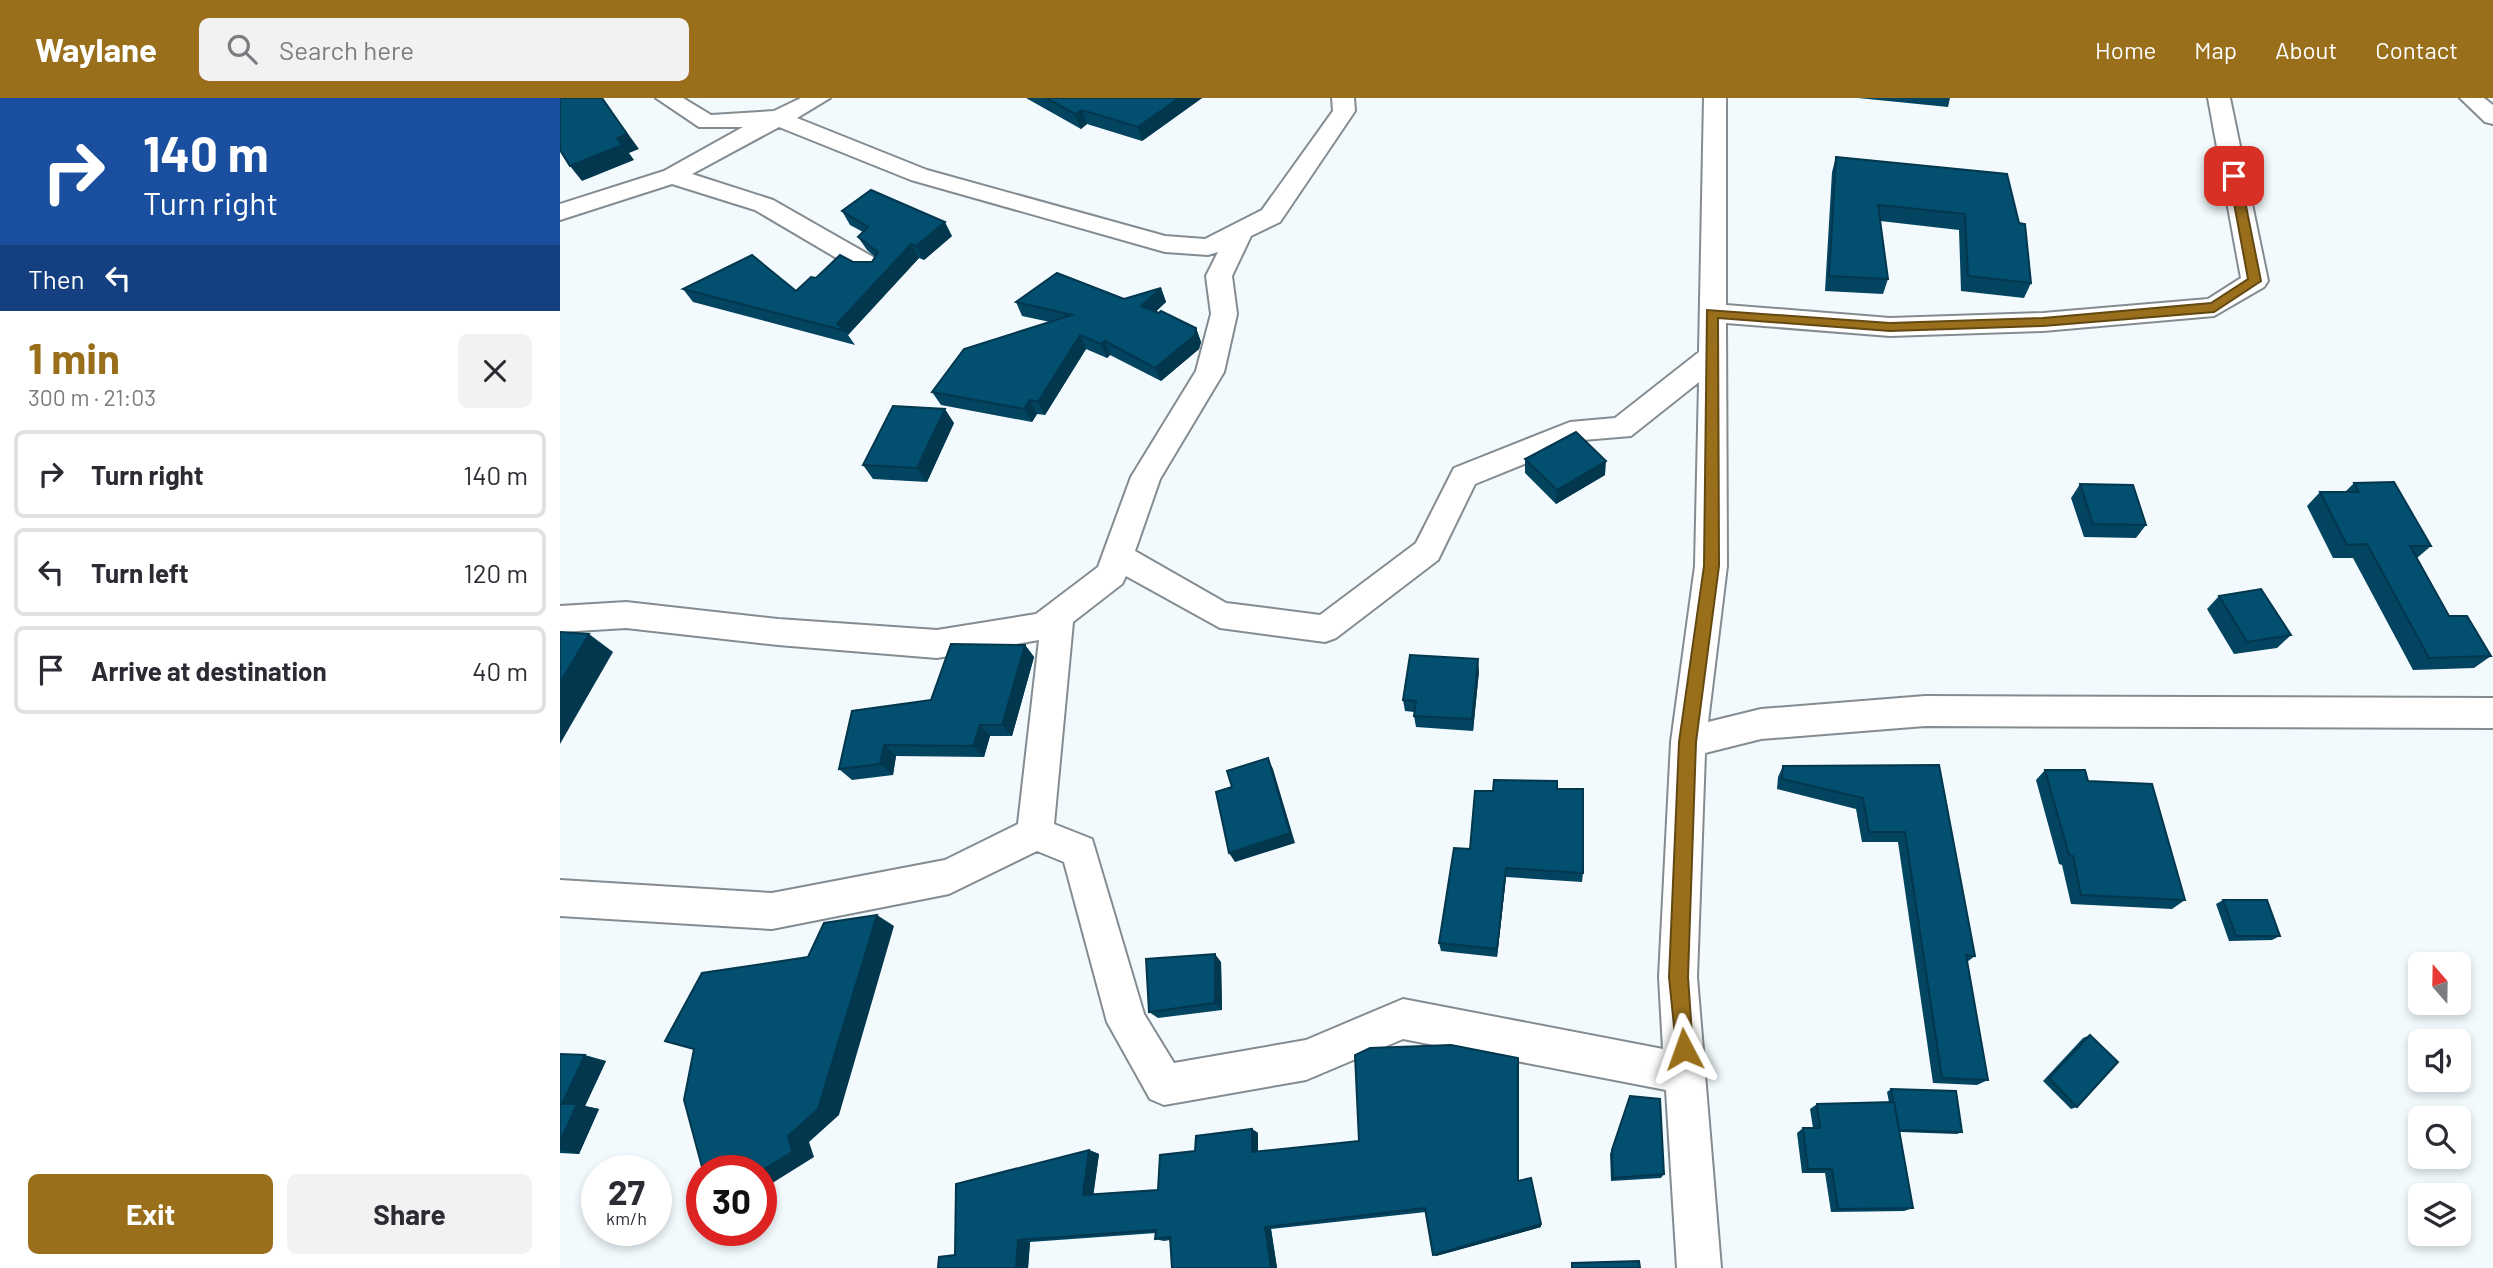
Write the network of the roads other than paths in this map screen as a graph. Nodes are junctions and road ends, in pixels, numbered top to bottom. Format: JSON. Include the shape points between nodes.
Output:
{"nodes":[{"id":1,"x":667,"y":98,"type":"edge"},
{"id":2,"x":819,"y":98,"type":"edge"},
{"id":3,"x":1343,"y":98,"type":"edge"},
{"id":4,"x":1716,"y":98,"type":"edge"},
{"id":5,"x":2219,"y":98,"type":"edge"},
{"id":6,"x":2470,"y":98,"type":"edge"},
{"id":7,"x":2493,"y":117,"type":"edge"},
{"id":8,"x":778,"y":118,"type":"junction"},
{"id":9,"x":671,"y":176,"type":"junction"},
{"id":10,"x":560,"y":212,"type":"edge"},
{"id":11,"x":1240,"y":232,"type":"junction"},
{"id":12,"x":871,"y":267,"type":"edge"},
{"id":13,"x":1712,"y":313,"type":"junction"},
{"id":14,"x":1711,"y":357,"type":"junction"},
{"id":15,"x":1118,"y":556,"type":"junction"},
{"id":16,"x":1058,"y":615,"type":"junction"},
{"id":17,"x":560,"y":619,"type":"edge"},
{"id":18,"x":2493,"y":713,"type":"edge"},
{"id":19,"x":1688,"y":742,"type":"junction"},
{"id":20,"x":1035,"y":834,"type":"junction"},
{"id":21,"x":560,"y":898,"type":"edge"},
{"id":22,"x":1685,"y":1073,"type":"junction"},
{"id":23,"x":1699,"y":1268,"type":"edge"}],
"edges":[{"from":1,"to":8,"type":"street","via":[[708,122]]},
{"from":2,"to":8,"type":"street"},
{"from":3,"to":11,"type":"street","via":[[1343,111],[1271,216]]},
{"from":4,"to":13,"type":"street"},
{"from":5,"to":13,"type":"street","via":[[2255,281],[2214,307],[2043,322],[1890,327]]},
{"from":6,"to":7,"type":"street"},
{"from":8,"to":9,"type":"street"},
{"from":8,"to":11,"type":"street","via":[[919,175],[1165,244],[1208,247]]},
{"from":9,"to":10,"type":"street"},
{"from":9,"to":12,"type":"street","via":[[764,205]]},
{"from":11,"to":15,"type":"street","via":[[1219,276],[1224,314],[1210,372],[1146,477]]},
{"from":13,"to":14,"type":"street"},
{"from":14,"to":15,"type":"street","via":[[1621,429],[1580,429],[1464,476],[1427,551],[1325,629],[1220,615]]},
{"from":14,"to":19,"type":"street","via":[[1711,566]]},
{"from":15,"to":16,"type":"street","via":[[1111,575]]},
{"from":16,"to":17,"type":"street","via":[[1044,626],[937,644],[626,615]]},
{"from":16,"to":20,"type":"street"},
{"from":18,"to":19,"type":"street","via":[[1925,711],[1761,724]]},
{"from":19,"to":22,"type":"street","via":[[1678,977]]},
{"from":20,"to":21,"type":"street","via":[[949,877],[772,911]]},
{"from":20,"to":22,"type":"street","via":[[1079,851],[1127,1023],[1164,1086],[1306,1060],[1403,1019]]},
{"from":22,"to":23,"type":"street"}]}
